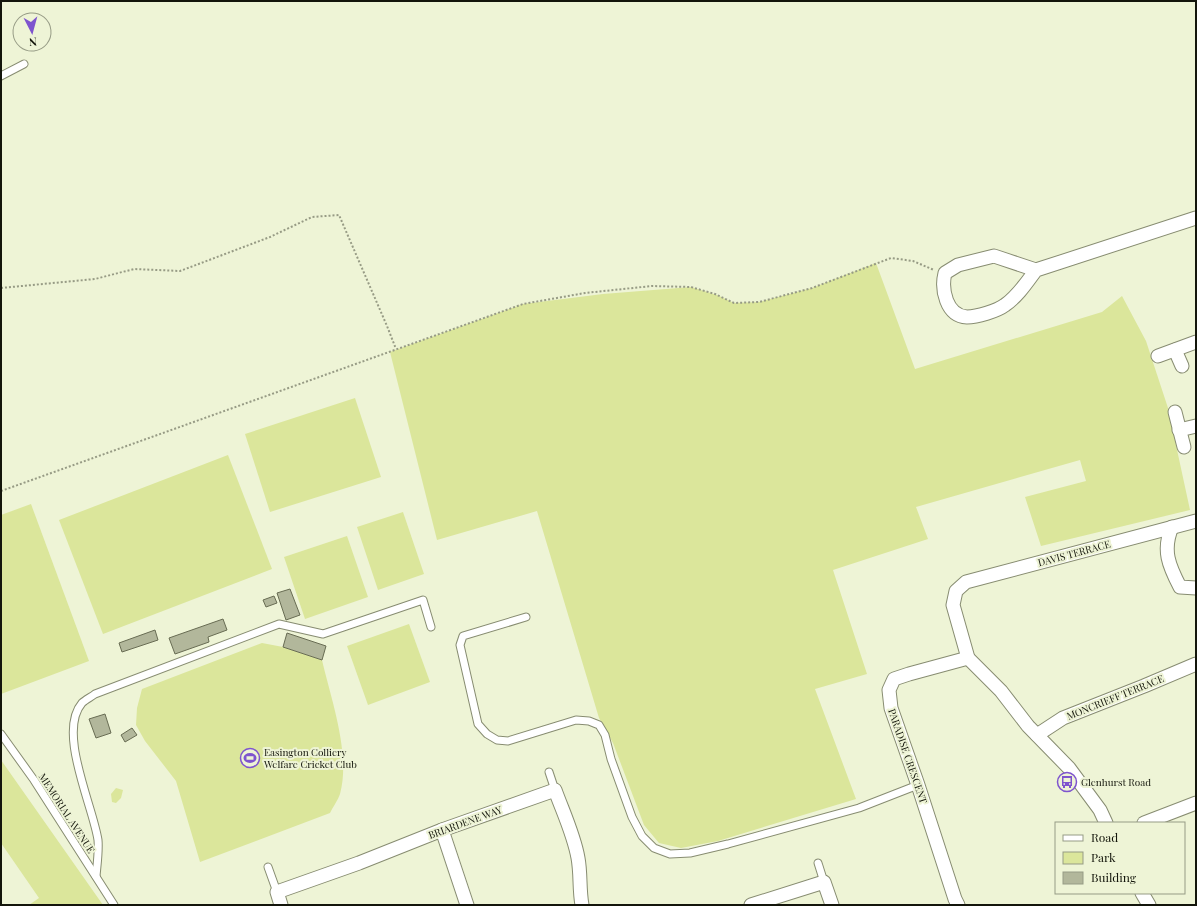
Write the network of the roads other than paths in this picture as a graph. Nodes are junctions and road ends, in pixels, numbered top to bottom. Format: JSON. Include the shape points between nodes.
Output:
{"nodes":[{"id":1,"x":24,"y":64,"type":"dead end"},
{"id":2,"x":1,"y":76,"type":"edge"},
{"id":3,"x":1196,"y":218,"type":"edge"},
{"id":4,"x":1036,"y":270,"type":"junction"},
{"id":5,"x":1196,"y":342,"type":"edge"},
{"id":6,"x":1175,"y":350,"type":"junction"},
{"id":7,"x":1158,"y":356,"type":"dead end"},
{"id":8,"x":1182,"y":366,"type":"dead end"},
{"id":9,"x":1175,"y":412,"type":"dead end"},
{"id":10,"x":1196,"y":426,"type":"edge"},
{"id":11,"x":1179,"y":430,"type":"junction"},
{"id":12,"x":1184,"y":447,"type":"dead end"},
{"id":13,"x":1196,"y":521,"type":"edge"},
{"id":14,"x":1172,"y":527,"type":"junction"},
{"id":15,"x":1196,"y":588,"type":"edge"},
{"id":16,"x":526,"y":617,"type":"dead end"},
{"id":17,"x":431,"y":627,"type":"dead end"},
{"id":18,"x":968,"y":658,"type":"junction"},
{"id":19,"x":1196,"y":664,"type":"edge"},
{"id":20,"x":1,"y":734,"type":"edge"},
{"id":21,"x":1037,"y":735,"type":"junction"},
{"id":22,"x":549,"y":772,"type":"dead end"},
{"id":23,"x":918,"y":785,"type":"junction"},
{"id":24,"x":555,"y":790,"type":"junction"},
{"id":25,"x":1196,"y":803,"type":"edge"},
{"id":26,"x":1106,"y":822,"type":"edge"},
{"id":27,"x":1147,"y":822,"type":"edge"},
{"id":28,"x":442,"y":830,"type":"junction"},
{"id":29,"x":818,"y":863,"type":"dead end"},
{"id":30,"x":268,"y":867,"type":"dead end"},
{"id":31,"x":96,"y":876,"type":"junction"},
{"id":32,"x":824,"y":882,"type":"junction"},
{"id":33,"x":276,"y":892,"type":"junction"},
{"id":34,"x":1143,"y":894,"type":"edge"},
{"id":35,"x":114,"y":905,"type":"edge"},
{"id":36,"x":281,"y":905,"type":"edge"},
{"id":37,"x":467,"y":905,"type":"edge"},
{"id":38,"x":582,"y":905,"type":"edge"},
{"id":39,"x":751,"y":905,"type":"edge"},
{"id":40,"x":832,"y":905,"type":"edge"},
{"id":41,"x":958,"y":905,"type":"edge"},
{"id":42,"x":1149,"y":905,"type":"edge"}],
"edges":[{"from":1,"to":2,"type":"lane"},
{"from":3,"to":4,"type":"street"},
{"from":4,"to":4,"type":"street","via":[[1005,305],[990,312],[966,317],[955,312],[946,300],[943,281],[945,275],[958,265],[994,256]]},
{"from":5,"to":6,"type":"street"},
{"from":6,"to":7,"type":"street"},
{"from":6,"to":8,"type":"street"},
{"from":9,"to":11,"type":"street"},
{"from":10,"to":11,"type":"street"},
{"from":11,"to":12,"type":"street"},
{"from":13,"to":14,"type":"street","name":"DAVIS TERRACE"},
{"from":14,"to":15,"type":"street","via":[[1167,538],[1167,554],[1173,574],[1180,587]]},
{"from":14,"to":18,"type":"street","name":"DAVIS TERRACE","via":[[966,582],[956,592],[953,605]]},
{"from":16,"to":23,"type":"lane","via":[[463,636],[460,645],[478,724],[497,740],[508,741],[576,720],[599,725],[605,735],[632,817],[642,836],[654,848],[670,854],[690,853],[728,844],[859,808]]},
{"from":17,"to":31,"type":"lane","via":[[423,600],[323,634],[279,624],[95,694],[82,703],[74,719],[73,739],[98,840]]},
{"from":18,"to":21,"type":"street","via":[[1001,691]]},
{"from":18,"to":23,"type":"street","name":"PARADISE CRESCENT","via":[[894,679],[889,690],[891,708]]},
{"from":19,"to":21,"type":"street","name":"MONCRIEFF TERRACE","via":[[1063,718]]},
{"from":20,"to":31,"type":"lane","name":"MEMORIAL AVENUE"},
{"from":21,"to":26,"type":"street","via":[[1069,768],[1100,810]]},
{"from":22,"to":24,"type":"lane"},
{"from":23,"to":41,"type":"street","name":"PARADISE CRESCENT"},
{"from":24,"to":28,"type":"street","name":"BRIARDENE WAY"},
{"from":24,"to":38,"type":"street","via":[[576,846]]},
{"from":25,"to":27,"type":"street"},
{"from":28,"to":33,"type":"street","name":"BRIARDENE WAY","via":[[359,864]]},
{"from":28,"to":37,"type":"street"},
{"from":29,"to":32,"type":"lane"},
{"from":30,"to":33,"type":"lane"},
{"from":31,"to":35,"type":"lane","name":"MEMORIAL AVENUE"},
{"from":32,"to":39,"type":"street"},
{"from":32,"to":40,"type":"street"},
{"from":33,"to":36,"type":"street"},
{"from":34,"to":42,"type":"street"}]}
